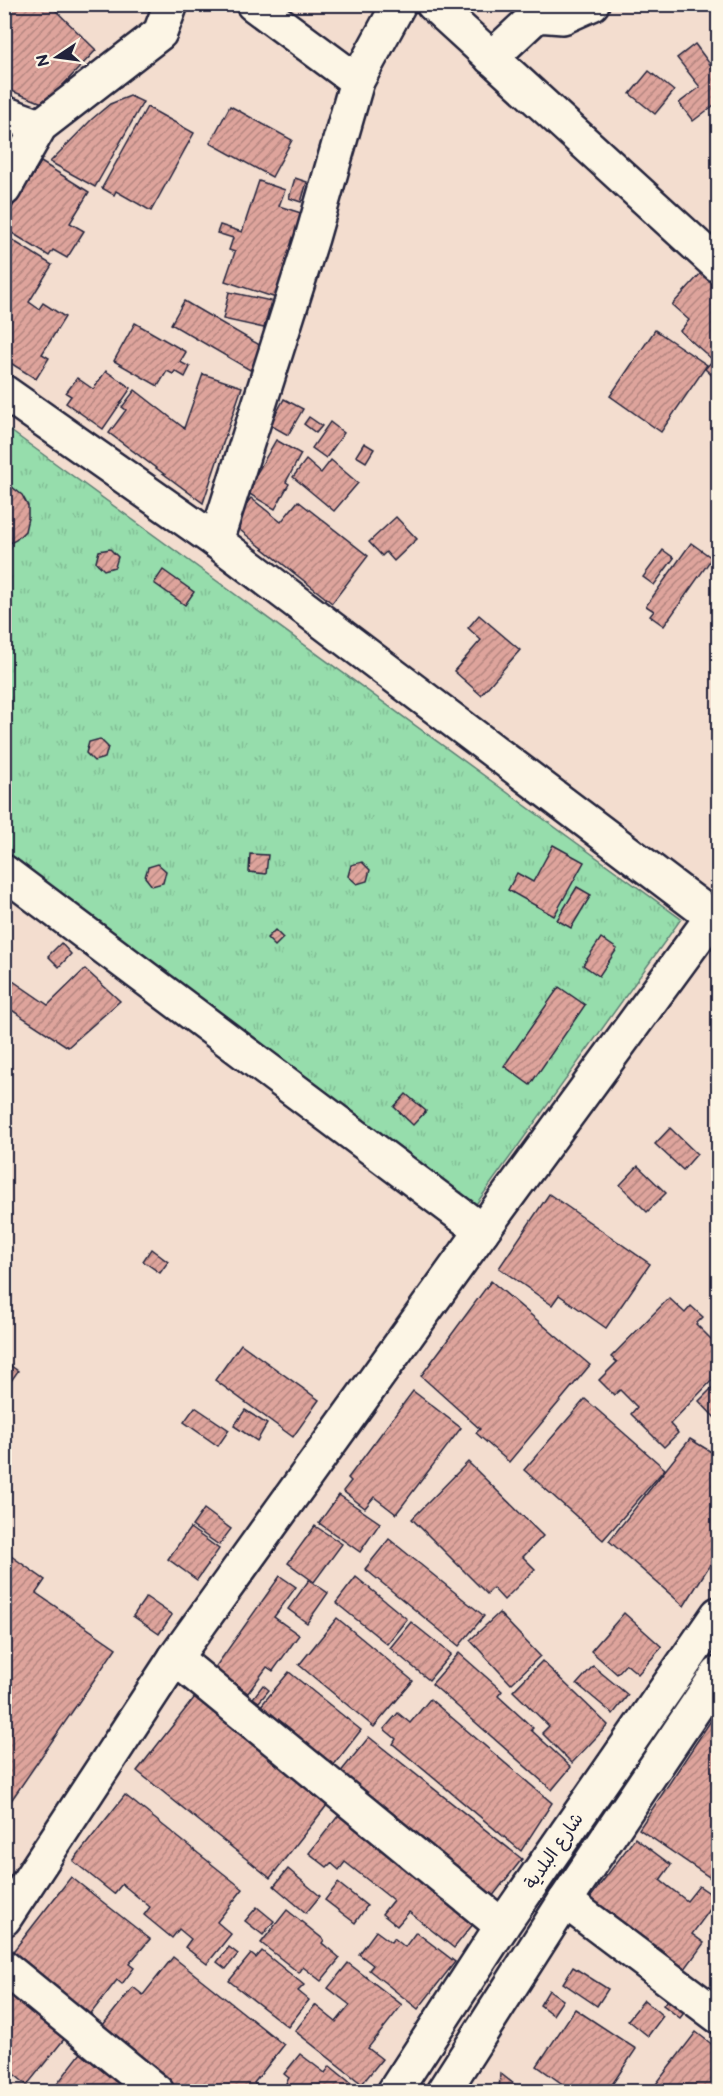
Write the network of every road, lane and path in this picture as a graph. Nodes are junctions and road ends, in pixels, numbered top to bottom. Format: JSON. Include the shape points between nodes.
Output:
{"nodes":[{"id":1,"x":171,"y":4,"type":"edge"},
{"id":2,"x":253,"y":4,"type":"edge"},
{"id":3,"x":399,"y":4,"type":"edge"},
{"id":4,"x":432,"y":4,"type":"edge"},
{"id":5,"x":592,"y":4,"type":"edge"},
{"id":6,"x":491,"y":58,"type":"junction"},
{"id":7,"x":357,"y":81,"type":"junction"},
{"id":8,"x":4,"y":113,"type":"edge"},
{"id":9,"x":40,"y":126,"type":"junction"},
{"id":10,"x":4,"y":189,"type":"edge"},
{"id":11,"x":718,"y":265,"type":"edge"},
{"id":12,"x":4,"y":392,"type":"edge"},
{"id":13,"x":216,"y":541,"type":"junction"},
{"id":14,"x":4,"y":872,"type":"edge"},
{"id":15,"x":717,"y":917,"type":"edge"},
{"id":16,"x":482,"y":1231,"type":"junction"},
{"id":17,"x":718,"y":1614,"type":"edge"},
{"id":18,"x":175,"y":1658,"type":"junction"},
{"id":19,"x":718,"y":1674,"type":"edge"},
{"id":20,"x":565,"y":1901,"type":"junction"},
{"id":21,"x":4,"y":1919,"type":"edge"},
{"id":22,"x":502,"y":1926,"type":"junction"},
{"id":23,"x":4,"y":1967,"type":"edge"},
{"id":24,"x":718,"y":2016,"type":"edge"},
{"id":25,"x":157,"y":2091,"type":"edge"},
{"id":26,"x":394,"y":2091,"type":"edge"},
{"id":27,"x":443,"y":2091,"type":"edge"}],
"edges":[{"from":1,"to":9,"type":"street","via":[[160,33]]},
{"from":2,"to":7,"type":"street"},
{"from":3,"to":7,"type":"street"},
{"from":4,"to":6,"type":"street"},
{"from":5,"to":6,"type":"street","via":[[563,17],[537,15]]},
{"from":6,"to":11,"type":"street"},
{"from":7,"to":13,"type":"street"},
{"from":8,"to":9,"type":"street"},
{"from":9,"to":10,"type":"street"},
{"from":12,"to":13,"type":"street"},
{"from":13,"to":15,"type":"street"},
{"from":14,"to":16,"type":"street"},
{"from":15,"to":16,"type":"street"},
{"from":16,"to":18,"type":"street"},
{"from":17,"to":22,"type":"street","name":"شارع البلدية"},
{"from":18,"to":21,"type":"street"},
{"from":18,"to":22,"type":"street"},
{"from":19,"to":20,"type":"street","name":"شارع البلدية"},
{"from":20,"to":24,"type":"street"},
{"from":20,"to":27,"type":"street","name":"شارع البلدية"},
{"from":22,"to":26,"type":"street","name":"شارع البلدية"},
{"from":23,"to":25,"type":"street"}]}
